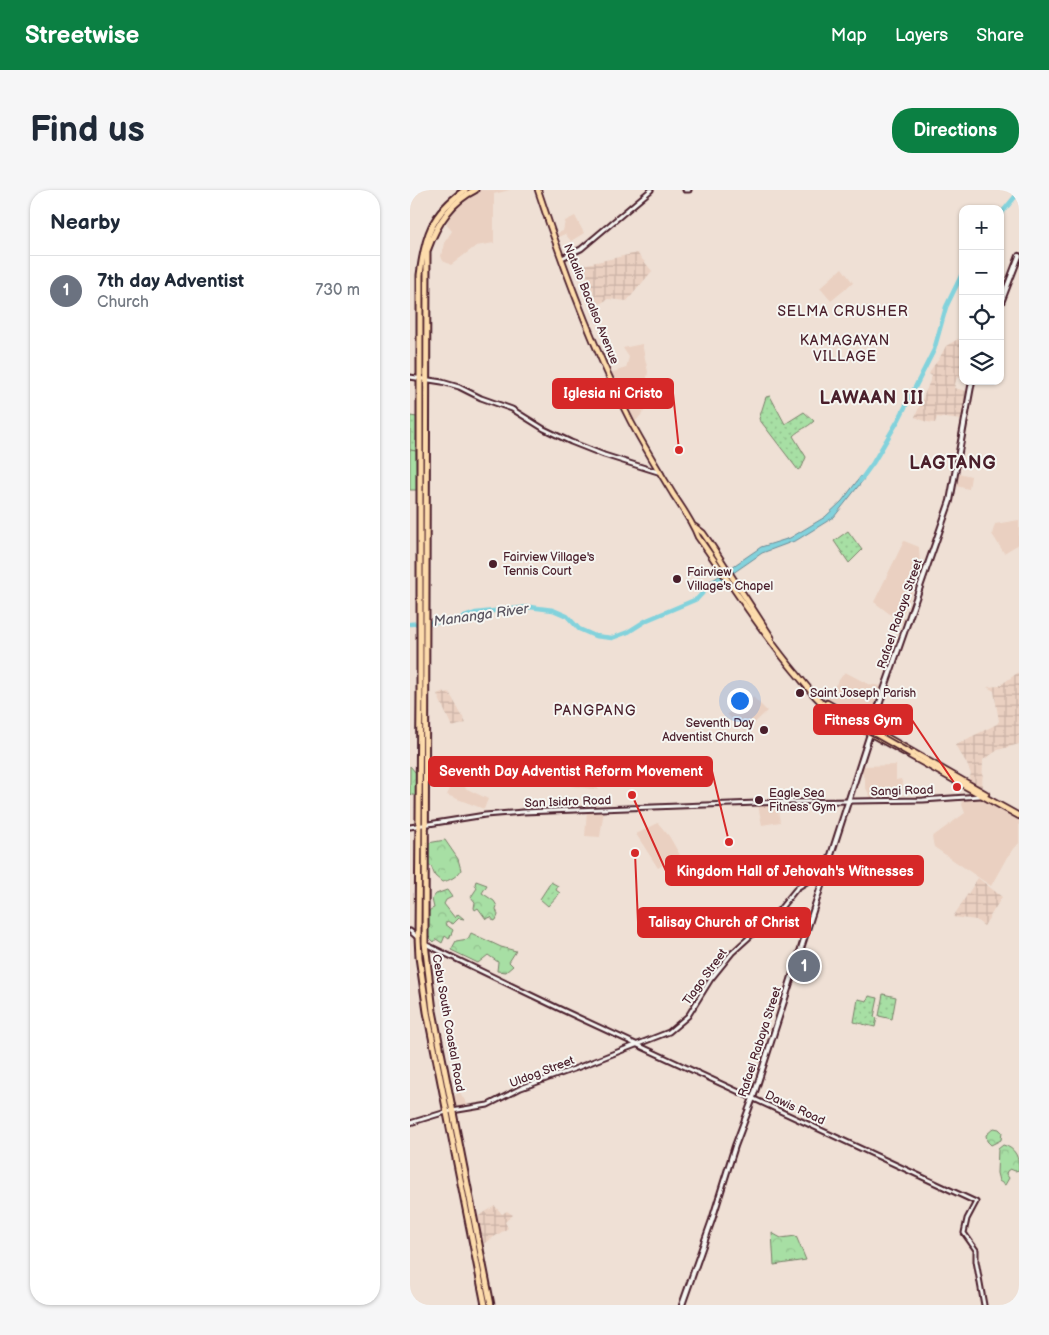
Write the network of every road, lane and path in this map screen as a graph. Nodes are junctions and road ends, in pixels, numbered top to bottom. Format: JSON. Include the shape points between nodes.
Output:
{"nodes":[{"id":1,"x":465,"y":190,"type":"edge"},
{"id":2,"x":475,"y":190,"type":"edge"},
{"id":3,"x":538,"y":190,"type":"edge"},
{"id":4,"x":651,"y":190,"type":"edge"},
{"id":5,"x":1019,"y":256,"type":"edge"},
{"id":6,"x":562,"y":258,"type":"junction"},
{"id":7,"x":1004,"y":295,"type":"edge"},
{"id":8,"x":410,"y":377,"type":"edge"},
{"id":9,"x":423,"y":379,"type":"junction"},
{"id":10,"x":971,"y":385,"type":"edge"},
{"id":11,"x":661,"y":474,"type":"junction"},
{"id":12,"x":694,"y":526,"type":"junction"},
{"id":13,"x":755,"y":616,"type":"junction"},
{"id":14,"x":827,"y":706,"type":"junction"},
{"id":15,"x":871,"y":731,"type":"junction"},
{"id":16,"x":916,"y":757,"type":"junction"},
{"id":17,"x":984,"y":794,"type":"junction"},
{"id":18,"x":848,"y":801,"type":"junction"},
{"id":19,"x":1019,"y":814,"type":"edge"},
{"id":20,"x":422,"y":825,"type":"junction"},
{"id":21,"x":410,"y":827,"type":"edge"},
{"id":22,"x":825,"y":871,"type":"junction"},
{"id":23,"x":410,"y":931,"type":"edge"},
{"id":24,"x":418,"y":937,"type":"junction"},
{"id":25,"x":425,"y":943,"type":"junction"},
{"id":26,"x":636,"y":1044,"type":"junction"},
{"id":27,"x":753,"y":1098,"type":"junction"},
{"id":28,"x":450,"y":1112,"type":"junction"},
{"id":29,"x":410,"y":1123,"type":"edge"},
{"id":30,"x":485,"y":1305,"type":"edge"},
{"id":31,"x":490,"y":1305,"type":"edge"},
{"id":32,"x":682,"y":1305,"type":"edge"},
{"id":33,"x":984,"y":1305,"type":"edge"}],
"edges":[{"from":1,"to":9,"type":"highway","name":"Cebu South Coastal Road","via":[[435,220],[424,246],[420,275]]},
{"from":2,"to":9,"type":"highway","name":"Cebu South Coastal Road","via":[[450,209],[432,235],[427,251]]},
{"from":3,"to":6,"type":"main road","name":"Natalio Bacalso Avenue"},
{"from":4,"to":6,"type":"street","via":[[581,249]]},
{"from":5,"to":7,"type":"main road"},
{"from":6,"to":11,"type":"main road","name":"Natalio Bacalso Avenue","via":[[598,350]]},
{"from":8,"to":9,"type":"street"},
{"from":9,"to":11,"type":"street","via":[[459,388],[509,407],[565,439]]},
{"from":9,"to":20,"type":"highway","name":"Cebu South Coastal Road"},
{"from":10,"to":15,"type":"main road","name":"Rafael Rabaya Street","via":[[948,505]]},
{"from":11,"to":12,"type":"main road","name":"Natalio Bacalso Avenue"},
{"from":12,"to":13,"type":"main road","name":"Natalio Bacalso Avenue","via":[[698,537]]},
{"from":12,"to":13,"type":"main road","name":"Natalio Bacalso Avenue","via":[[710,544]]},
{"from":13,"to":14,"type":"main road","name":"Natalio Bacalso Avenue"},
{"from":14,"to":15,"type":"main road","name":"Natalio Bacalso Avenue"},
{"from":14,"to":16,"type":"main road","name":"Natalio Bacalso Avenue","bridge":true},
{"from":15,"to":16,"type":"main road","name":"Natalio Bacalso Avenue"},
{"from":15,"to":18,"type":"main road","name":"Rafael Rabaya Street"},
{"from":16,"to":17,"type":"main road","name":"Natalio Bacalso Avenue"},
{"from":17,"to":18,"type":"street","name":"Sangi Road","via":[[923,800]]},
{"from":17,"to":19,"type":"main road","name":"Natalio Bacalso Avenue"},
{"from":18,"to":20,"type":"street","name":"San Isidro Road","via":[[516,813]]},
{"from":18,"to":22,"type":"main road","name":"Rafael Rabaya Street"},
{"from":20,"to":21,"type":"street","name":"San Isidro Road"},
{"from":20,"to":24,"type":"highway","name":"Cebu South Coastal Road"},
{"from":20,"to":25,"type":"highway","name":"Cebu South Coastal Road"},
{"from":22,"to":26,"type":"street","name":"Tiago Street","via":[[797,888],[780,909],[734,951],[711,979],[688,1016],[669,1032]]},
{"from":22,"to":27,"type":"main road","name":"Rafael Rabaya Street"},
{"from":23,"to":24,"type":"street"},
{"from":24,"to":28,"type":"highway","name":"Cebu South Coastal Road","via":[[427,1012]]},
{"from":25,"to":26,"type":"street","name":"Dawis Road"},
{"from":25,"to":28,"type":"highway","name":"Cebu South Coastal Road"},
{"from":26,"to":27,"type":"street","name":"Dawis Road"},
{"from":26,"to":28,"type":"street","name":"Uldog Street","via":[[522,1088],[488,1105]]},
{"from":27,"to":32,"type":"main road","name":"Rafael Rabaya Street"},
{"from":27,"to":33,"type":"street","name":"Dawis Road","via":[[976,1202],[964,1233],[976,1249]]},
{"from":28,"to":29,"type":"street","name":"Uldog Street"},
{"from":28,"to":30,"type":"highway","name":"Cebu South Coastal Road"},
{"from":28,"to":31,"type":"highway","name":"Cebu South Coastal Road"}]}
